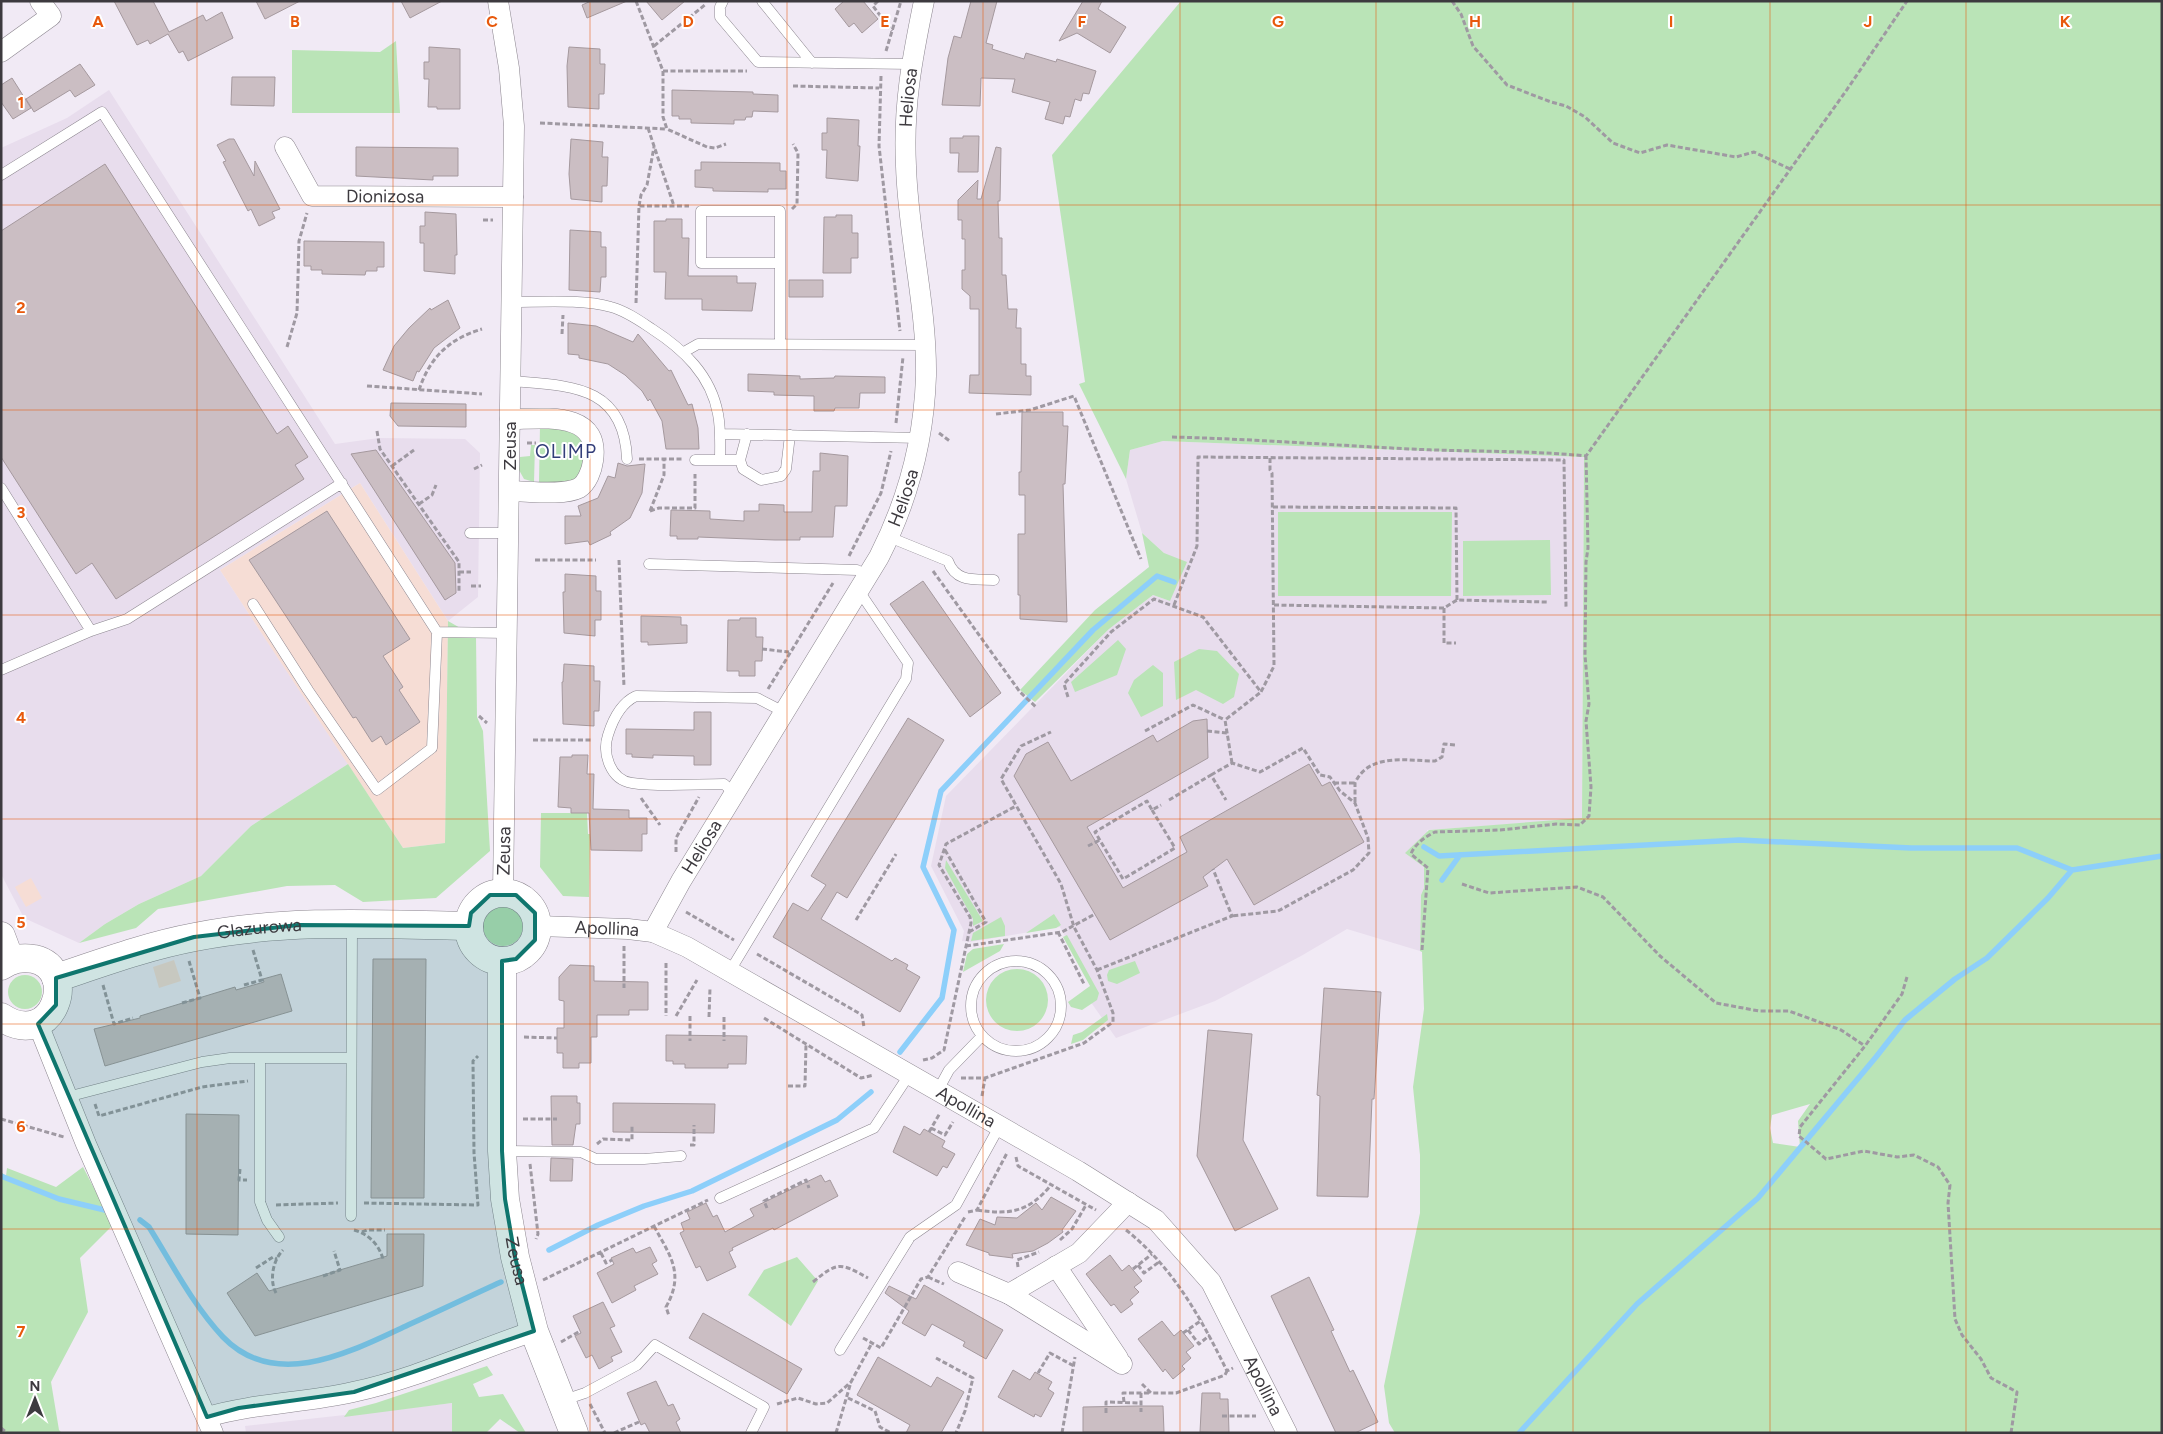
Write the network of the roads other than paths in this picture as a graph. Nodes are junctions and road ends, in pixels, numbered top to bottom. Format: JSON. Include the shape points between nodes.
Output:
{"nodes":[{"id":1,"x":40,"y":1,"type":"edge"},
{"id":2,"x":498,"y":1,"type":"edge"},
{"id":3,"x":723,"y":1,"type":"edge"},
{"id":4,"x":762,"y":1,"type":"edge"},
{"id":5,"x":924,"y":1,"type":"edge"},
{"id":6,"x":1,"y":52,"type":"edge"},
{"id":7,"x":812,"y":63,"type":"junction"},
{"id":8,"x":910,"y":64,"type":"junction"},
{"id":9,"x":284,"y":147,"type":"dead end"},
{"id":10,"x":1,"y":175,"type":"edge"},
{"id":11,"x":513,"y":197,"type":"junction"},
{"id":12,"x":780,"y":263,"type":"junction"},
{"id":13,"x":512,"y":302,"type":"junction"},
{"id":14,"x":780,"y":344,"type":"junction"},
{"id":15,"x":925,"y":344,"type":"junction"},
{"id":16,"x":684,"y":352,"type":"junction"},
{"id":17,"x":511,"y":381,"type":"junction"},
{"id":18,"x":510,"y":419,"type":"junction"},
{"id":19,"x":720,"y":434,"type":"junction"},
{"id":20,"x":747,"y":434,"type":"junction"},
{"id":21,"x":790,"y":435,"type":"junction"},
{"id":22,"x":929,"y":435,"type":"junction"},
{"id":23,"x":627,"y":459,"type":"dead end"},
{"id":24,"x":695,"y":460,"type":"road end"},
{"id":25,"x":720,"y":460,"type":"junction"},
{"id":26,"x":740,"y":460,"type":"junction"},
{"id":27,"x":342,"y":483,"type":"junction"},
{"id":28,"x":1,"y":488,"type":"edge"},
{"id":29,"x":510,"y":491,"type":"junction"},
{"id":30,"x":470,"y":533,"type":"dead end"},
{"id":31,"x":510,"y":533,"type":"junction"},
{"id":32,"x":889,"y":537,"type":"junction"},
{"id":33,"x":649,"y":564,"type":"dead end"},
{"id":34,"x":994,"y":580,"type":"dead end"},
{"id":35,"x":864,"y":583,"type":"junction"},
{"id":36,"x":253,"y":604,"type":"dead end"},
{"id":37,"x":91,"y":631,"type":"junction"},
{"id":38,"x":437,"y":632,"type":"junction"},
{"id":39,"x":508,"y":633,"type":"junction"},
{"id":40,"x":1,"y":670,"type":"edge"},
{"id":41,"x":784,"y":712,"type":"junction"},
{"id":42,"x":734,"y":793,"type":"junction"},
{"id":43,"x":503,"y":892,"type":"junction"},
{"id":44,"x":352,"y":924,"type":"junction"},
{"id":45,"x":469,"y":926,"type":"junction"},
{"id":46,"x":538,"y":926,"type":"junction"},
{"id":47,"x":653,"y":932,"type":"junction"},
{"id":48,"x":4,"y":954,"type":"edge"},
{"id":49,"x":502,"y":961,"type":"junction"},
{"id":50,"x":730,"y":971,"type":"junction"},
{"id":51,"x":56,"y":978,"type":"junction"},
{"id":52,"x":1,"y":1017,"type":"edge"},
{"id":53,"x":38,"y":1024,"type":"junction"},
{"id":54,"x":981,"y":1037,"type":"junction"},
{"id":55,"x":260,"y":1058,"type":"junction"},
{"id":56,"x":351,"y":1058,"type":"junction"},
{"id":57,"x":909,"y":1073,"type":"junction"},
{"id":58,"x":67,"y":1097,"type":"junction"},
{"id":59,"x":940,"y":1100,"type":"junction"},
{"id":60,"x":997,"y":1132,"type":"junction"},
{"id":61,"x":502,"y":1151,"type":"junction"},
{"id":62,"x":681,"y":1156,"type":"road end"},
{"id":63,"x":720,"y":1198,"type":"road end"},
{"id":64,"x":1128,"y":1202,"type":"junction"},
{"id":65,"x":351,"y":1216,"type":"dead end"},
{"id":66,"x":279,"y":1237,"type":"dead end"},
{"id":67,"x":1056,"y":1266,"type":"junction"},
{"id":68,"x":958,"y":1272,"type":"dead end"},
{"id":69,"x":1009,"y":1294,"type":"junction"},
{"id":70,"x":544,"y":1339,"type":"junction"},
{"id":71,"x":840,"y":1350,"type":"dead end"},
{"id":72,"x":560,"y":1402,"type":"junction"},
{"id":73,"x":210,"y":1425,"type":"edge"},
{"id":74,"x":574,"y":1433,"type":"edge"},
{"id":75,"x":751,"y":1433,"type":"edge"},
{"id":76,"x":1287,"y":1433,"type":"edge"}],
"edges":[{"from":1,"to":6,"type":"street","via":[[51,16]]},
{"from":2,"to":11,"type":"street","name":"Zeusa","via":[[513,94]]},
{"from":3,"to":7,"type":"lane","via":[[720,17],[758,62]]},
{"from":4,"to":7,"type":"lane"},
{"from":5,"to":8,"type":"street","name":"Heliosa"},
{"from":7,"to":8,"type":"lane"},
{"from":8,"to":15,"type":"street","name":"Heliosa","via":[[905,104],[906,167]]},
{"from":9,"to":11,"type":"street","name":"Dionizosa","via":[[312,196]]},
{"from":10,"to":27,"type":"lane","via":[[102,112]]},
{"from":11,"to":13,"type":"street","name":"Zeusa"},
{"from":12,"to":12,"type":"lane","via":[[780,211],[701,211],[701,263]]},
{"from":12,"to":14,"type":"lane"},
{"from":13,"to":16,"type":"lane","via":[[610,306],[635,318]]},
{"from":13,"to":17,"type":"street","name":"Zeusa"},
{"from":14,"to":15,"type":"lane"},
{"from":14,"to":16,"type":"lane","via":[[698,344]]},
{"from":15,"to":22,"type":"street","name":"Heliosa"},
{"from":16,"to":19,"type":"lane","via":[[700,371],[710,391],[718,413]]},
{"from":17,"to":18,"type":"street","name":"Zeusa"},
{"from":17,"to":23,"type":"lane","via":[[571,386],[604,402],[615,416],[626,440]]},
{"from":18,"to":29,"type":"street","name":"Zeusa"},
{"from":18,"to":29,"type":"street","via":[[556,419],[580,424],[590,434],[594,446],[590,473],[579,488],[566,492]]},
{"from":19,"to":20,"type":"lane"},
{"from":19,"to":25,"type":"lane"},
{"from":20,"to":21,"type":"lane"},
{"from":20,"to":26,"type":"lane"},
{"from":21,"to":22,"type":"lane"},
{"from":21,"to":26,"type":"lane","via":[[786,469],[781,476],[761,480],[743,470]]},
{"from":22,"to":32,"type":"street","name":"Heliosa"},
{"from":24,"to":25,"type":"lane"},
{"from":25,"to":26,"type":"lane"},
{"from":27,"to":37,"type":"lane","via":[[127,619]]},
{"from":27,"to":38,"type":"lane"},
{"from":28,"to":37,"type":"lane"},
{"from":29,"to":31,"type":"street","name":"Zeusa"},
{"from":30,"to":31,"type":"lane"},
{"from":31,"to":39,"type":"street","name":"Zeusa"},
{"from":32,"to":34,"type":"lane","via":[[948,561],[952,571],[963,579]]},
{"from":32,"to":35,"type":"street","name":"Heliosa"},
{"from":33,"to":35,"type":"lane","via":[[857,570]]},
{"from":35,"to":41,"type":"street","name":"Heliosa"},
{"from":35,"to":50,"type":"lane","via":[[908,663],[906,679]]},
{"from":36,"to":38,"type":"lane","via":[[377,790],[432,748]]},
{"from":37,"to":40,"type":"lane"},
{"from":38,"to":39,"type":"lane"},
{"from":39,"to":43,"type":"street","name":"Zeusa"},
{"from":41,"to":42,"type":"street","name":"Heliosa"},
{"from":41,"to":42,"type":"lane","via":[[757,698],[636,696],[627,700],[612,723],[606,740],[607,762],[616,774],[630,783],[724,784]]},
{"from":42,"to":47,"type":"street","name":"Heliosa"},
{"from":43,"to":45,"type":"street","via":[[479,902],[471,913]]},
{"from":43,"to":46,"type":"street","via":[[528,902]]},
{"from":44,"to":45,"type":"street","name":"Glazurowa"},
{"from":44,"to":51,"type":"street","name":"Glazurowa","via":[[237,930],[194,937],[146,948]]},
{"from":44,"to":56,"type":"lane"},
{"from":45,"to":49,"type":"street","via":[[471,939],[478,951]]},
{"from":46,"to":47,"type":"street","name":"Apollina"},
{"from":46,"to":49,"type":"street","via":[[535,940],[527,951],[516,959]]},
{"from":47,"to":50,"type":"street","name":"Apollina"},
{"from":48,"to":51,"type":"street","via":[[37,960]]},
{"from":49,"to":61,"type":"street","name":"Zeusa"},
{"from":50,"to":57,"type":"street","name":"Apollina"},
{"from":51,"to":53,"type":"street","via":[[59,992],[56,1005]]},
{"from":52,"to":53,"type":"street","via":[[11,1024]]},
{"from":53,"to":58,"type":"street"},
{"from":54,"to":54,"type":"lane","via":[[1001,1050],[1025,1052],[1047,1041],[1060,1021],[1062,999],[1054,979],[1037,964],[1015,960],[990,968],[973,988],[970,1015]]},
{"from":54,"to":59,"type":"lane","via":[[949,1070]]},
{"from":55,"to":56,"type":"lane"},
{"from":55,"to":58,"type":"lane","via":[[202,1062]]},
{"from":55,"to":66,"type":"lane","via":[[260,1202]]},
{"from":56,"to":65,"type":"lane"},
{"from":57,"to":59,"type":"street","name":"Apollina"},
{"from":57,"to":63,"type":"lane","via":[[874,1128]]},
{"from":58,"to":73,"type":"street"},
{"from":59,"to":60,"type":"street","name":"Apollina"},
{"from":60,"to":64,"type":"street","name":"Apollina"},
{"from":60,"to":71,"type":"lane","via":[[956,1205],[910,1237]]},
{"from":61,"to":62,"type":"lane","via":[[581,1152],[596,1159]]},
{"from":61,"to":70,"type":"street","name":"Zeusa","via":[[505,1199],[512,1238]]},
{"from":64,"to":67,"type":"street","via":[[1079,1253]]},
{"from":64,"to":76,"type":"street","name":"Apollina","via":[[1156,1220],[1211,1282]]},
{"from":67,"to":69,"type":"street"},
{"from":67,"to":69,"type":"street","via":[[1122,1364]]},
{"from":68,"to":69,"type":"street"},
{"from":70,"to":72,"type":"street","name":"Zeusa"},
{"from":70,"to":73,"type":"street","via":[[354,1392],[239,1408]]},
{"from":72,"to":74,"type":"street","name":"Zeusa"},
{"from":72,"to":75,"type":"lane","via":[[637,1365],[655,1345],[764,1407]]}]}
